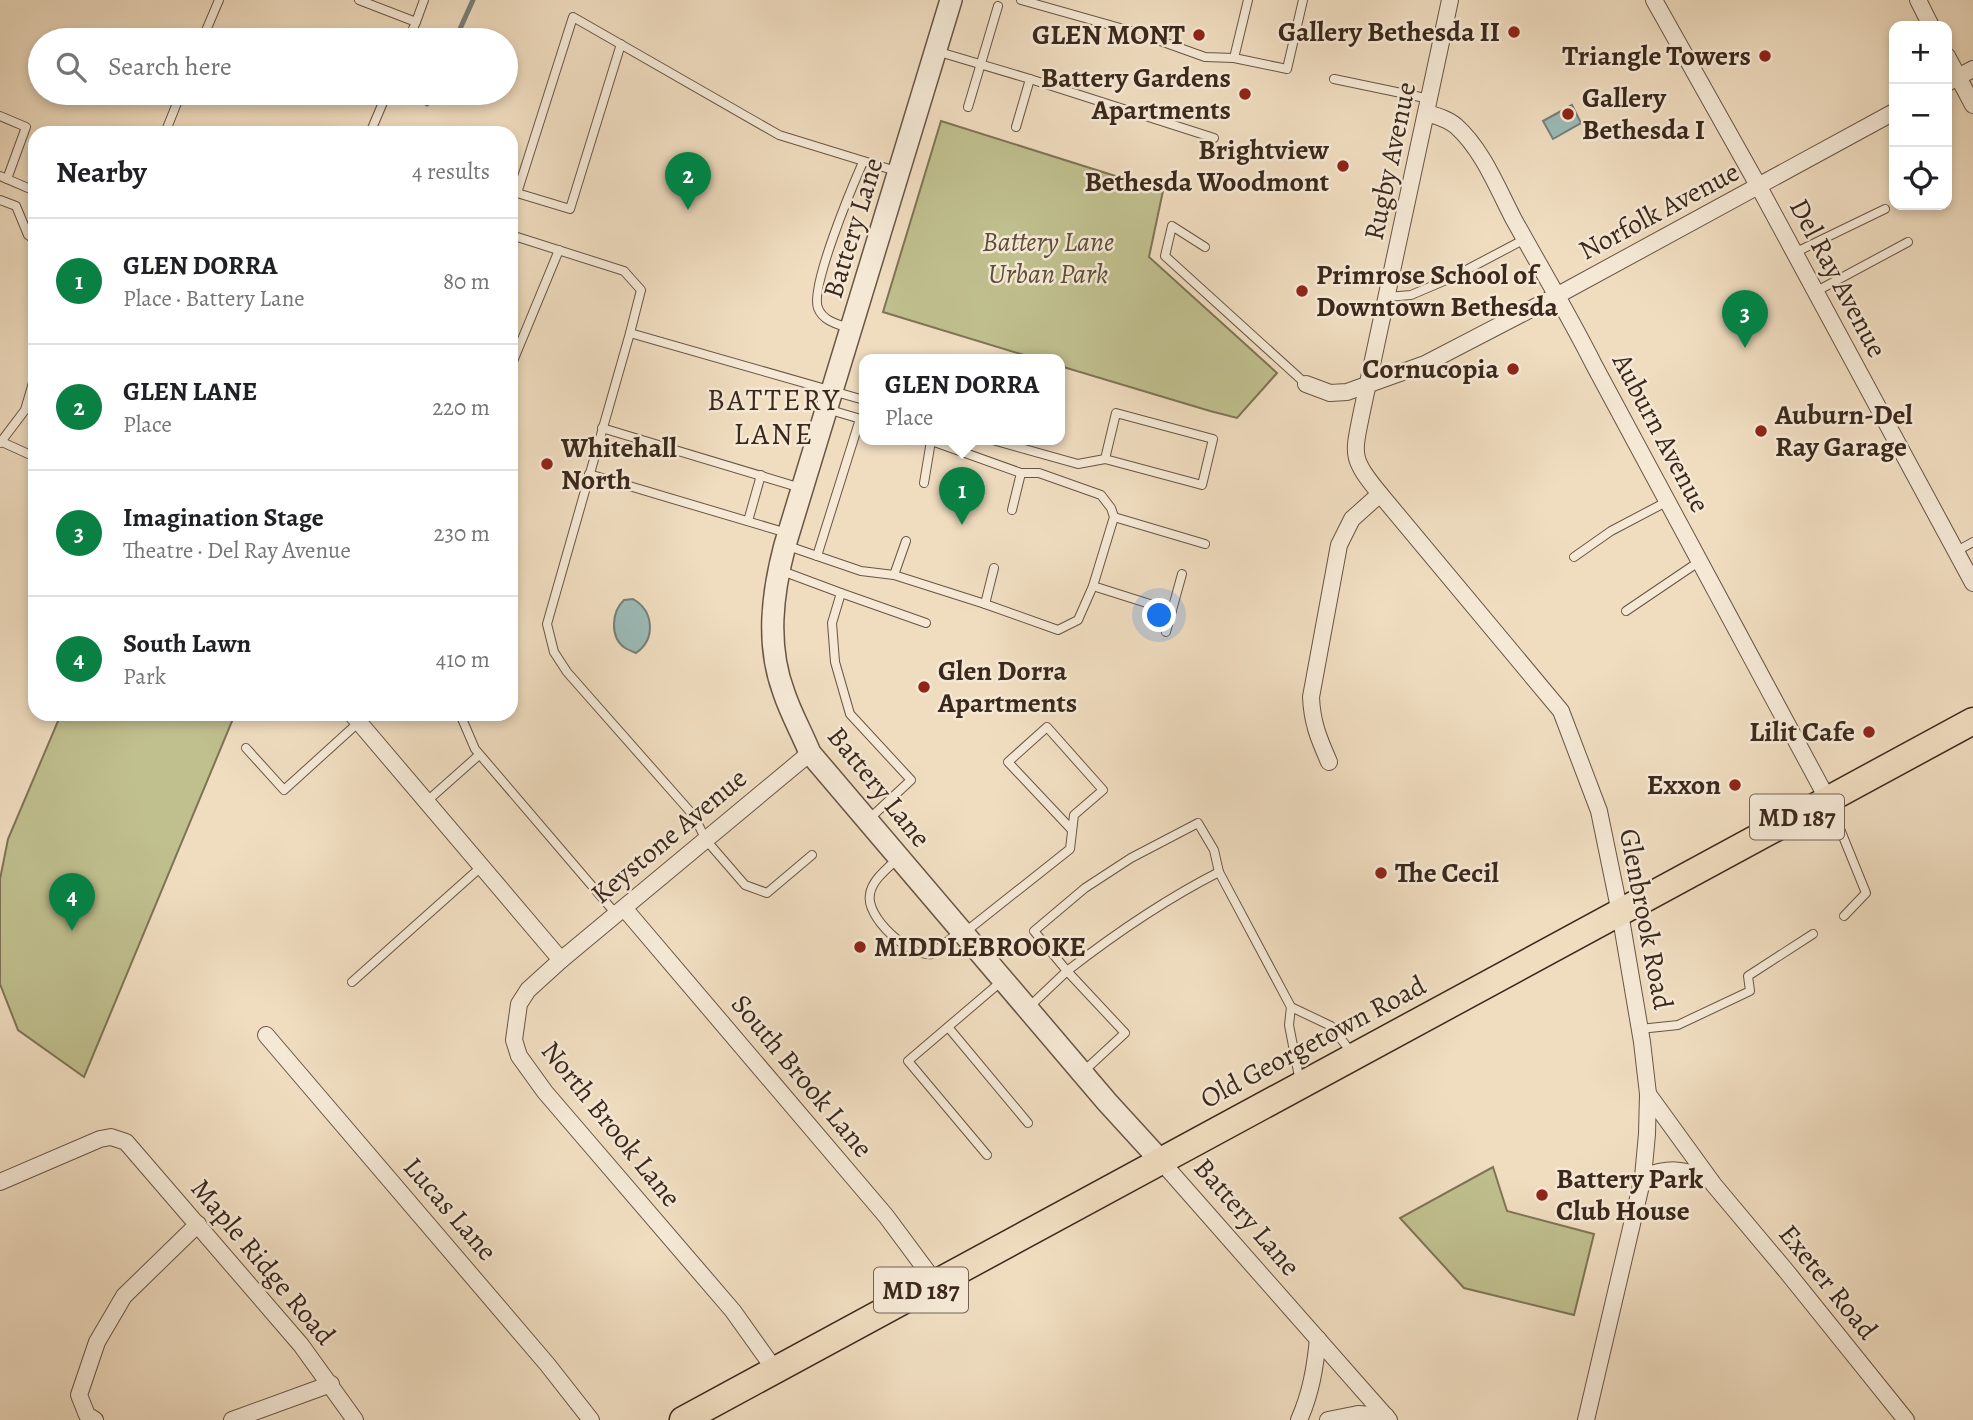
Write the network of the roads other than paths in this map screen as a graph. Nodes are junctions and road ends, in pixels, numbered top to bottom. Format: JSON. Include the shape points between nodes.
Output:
{"nodes":[{"id":1,"x":219,"y":0,"type":"edge"},
{"id":2,"x":359,"y":0,"type":"edge"},
{"id":3,"x":424,"y":0,"type":"edge"},
{"id":4,"x":951,"y":0,"type":"edge"},
{"id":5,"x":1021,"y":0,"type":"edge"},
{"id":6,"x":1248,"y":0,"type":"edge"},
{"id":7,"x":1303,"y":0,"type":"edge"},
{"id":8,"x":1450,"y":0,"type":"edge"},
{"id":9,"x":1654,"y":0,"type":"edge"},
{"id":10,"x":1918,"y":0,"type":"edge"},
{"id":11,"x":998,"y":6,"type":"dead end"},
{"id":12,"x":1928,"y":21,"type":"edge"},
{"id":13,"x":416,"y":22,"type":"junction"},
{"id":14,"x":207,"y":28,"type":"edge"},
{"id":15,"x":413,"y":28,"type":"edge"},
{"id":16,"x":621,"y":44,"type":"junction"},
{"id":17,"x":936,"y":51,"type":"junction"},
{"id":18,"x":1234,"y":58,"type":"junction"},
{"id":19,"x":981,"y":64,"type":"junction"},
{"id":20,"x":1973,"y":69,"type":"edge"},
{"id":21,"x":1030,"y":79,"type":"junction"},
{"id":22,"x":1334,"y":79,"type":"dead end"},
{"id":23,"x":1952,"y":80,"type":"edge"},
{"id":24,"x":176,"y":105,"type":"edge"},
{"id":25,"x":382,"y":105,"type":"edge"},
{"id":26,"x":1973,"y":105,"type":"edge"},
{"id":27,"x":1428,"y":106,"type":"junction"},
{"id":28,"x":968,"y":107,"type":"dead end"},
{"id":29,"x":1889,"y":115,"type":"edge"},
{"id":30,"x":0,"y":116,"type":"edge"},
{"id":31,"x":168,"y":126,"type":"edge"},
{"id":32,"x":373,"y":126,"type":"edge"},
{"id":33,"x":1016,"y":127,"type":"dead end"},
{"id":34,"x":1213,"y":138,"type":"dead end"},
{"id":35,"x":863,"y":162,"type":"junction"},
{"id":36,"x":899,"y":172,"type":"junction"},
{"id":37,"x":3,"y":177,"type":"edge"},
{"id":38,"x":1759,"y":187,"type":"junction"},
{"id":39,"x":28,"y":188,"type":"edge"},
{"id":40,"x":518,"y":190,"type":"edge"},
{"id":41,"x":518,"y":193,"type":"edge"},
{"id":42,"x":0,"y":200,"type":"edge"},
{"id":43,"x":1885,"y":208,"type":"dead end"},
{"id":44,"x":28,"y":235,"type":"edge"},
{"id":45,"x":518,"y":237,"type":"edge"},
{"id":46,"x":1525,"y":239,"type":"junction"},
{"id":47,"x":1908,"y":242,"type":"dead end"},
{"id":48,"x":1205,"y":247,"type":"dead end"},
{"id":49,"x":559,"y":250,"type":"junction"},
{"id":50,"x":1794,"y":253,"type":"junction"},
{"id":51,"x":1815,"y":292,"type":"junction"},
{"id":52,"x":1558,"y":295,"type":"junction"},
{"id":53,"x":1387,"y":297,"type":"junction"},
{"id":54,"x":851,"y":329,"type":"junction"},
{"id":55,"x":630,"y":333,"type":"junction"},
{"id":56,"x":518,"y":349,"type":"edge"},
{"id":57,"x":1306,"y":384,"type":"joint"},
{"id":58,"x":1369,"y":385,"type":"junction"},
{"id":59,"x":28,"y":400,"type":"edge"},
{"id":60,"x":830,"y":400,"type":"junction"},
{"id":61,"x":859,"y":400,"type":"edge"},
{"id":62,"x":859,"y":417,"type":"edge"},
{"id":63,"x":602,"y":428,"type":"junction"},
{"id":64,"x":859,"y":428,"type":"edge"},
{"id":65,"x":1,"y":442,"type":"edge"},
{"id":66,"x":928,"y":445,"type":"edge"},
{"id":67,"x":942,"y":445,"type":"edge"},
{"id":68,"x":1010,"y":445,"type":"edge"},
{"id":69,"x":28,"y":454,"type":"edge"},
{"id":70,"x":1105,"y":459,"type":"junction"},
{"id":71,"x":1021,"y":473,"type":"junction"},
{"id":72,"x":589,"y":474,"type":"junction"},
{"id":73,"x":761,"y":475,"type":"junction"},
{"id":74,"x":924,"y":483,"type":"dead end"},
{"id":75,"x":801,"y":488,"type":"junction"},
{"id":76,"x":1380,"y":494,"type":"junction"},
{"id":77,"x":1668,"y":501,"type":"junction"},
{"id":78,"x":1012,"y":510,"type":"dead end"},
{"id":79,"x":1114,"y":517,"type":"junction"},
{"id":80,"x":748,"y":521,"type":"junction"},
{"id":81,"x":786,"y":539,"type":"junction"},
{"id":82,"x":906,"y":541,"type":"dead end"},
{"id":83,"x":1973,"y":541,"type":"edge"},
{"id":84,"x":1205,"y":544,"type":"dead end"},
{"id":85,"x":1955,"y":552,"type":"junction"},
{"id":86,"x":817,"y":556,"type":"junction"},
{"id":87,"x":1574,"y":557,"type":"dead end"},
{"id":88,"x":1700,"y":561,"type":"junction"},
{"id":89,"x":994,"y":568,"type":"dead end"},
{"id":90,"x":778,"y":570,"type":"junction"},
{"id":91,"x":1182,"y":574,"type":"dead end"},
{"id":92,"x":894,"y":575,"type":"junction"},
{"id":93,"x":1973,"y":583,"type":"edge"},
{"id":94,"x":1093,"y":586,"type":"junction"},
{"id":95,"x":841,"y":593,"type":"junction"},
{"id":96,"x":985,"y":604,"type":"junction"},
{"id":97,"x":1172,"y":611,"type":"junction"},
{"id":98,"x":1626,"y":611,"type":"dead end"},
{"id":99,"x":926,"y":623,"type":"dead end"},
{"id":100,"x":1166,"y":632,"type":"dead end"},
{"id":101,"x":1973,"y":720,"type":"edge"},
{"id":102,"x":352,"y":721,"type":"edge"},
{"id":103,"x":358,"y":721,"type":"edge"},
{"id":104,"x":463,"y":721,"type":"edge"},
{"id":105,"x":246,"y":748,"type":"dead end"},
{"id":106,"x":810,"y":752,"type":"junction"},
{"id":107,"x":479,"y":755,"type":"junction"},
{"id":108,"x":1329,"y":762,"type":"dead end"},
{"id":109,"x":1828,"y":800,"type":"junction"},
{"id":110,"x":426,"y":802,"type":"junction"},
{"id":111,"x":868,"y":820,"type":"junction"},
{"id":112,"x":1072,"y":830,"type":"junction"},
{"id":113,"x":706,"y":840,"type":"junction"},
{"id":114,"x":812,"y":855,"type":"dead end"},
{"id":115,"x":899,"y":856,"type":"junction"},
{"id":116,"x":481,"y":867,"type":"junction"},
{"id":117,"x":1219,"y":872,"type":"junction"},
{"id":118,"x":620,"y":911,"type":"junction"},
{"id":119,"x":1620,"y":914,"type":"junction"},
{"id":120,"x":1844,"y":916,"type":"dead end"},
{"id":121,"x":962,"y":932,"type":"junction"},
{"id":122,"x":1813,"y":934,"type":"dead end"},
{"id":123,"x":561,"y":960,"type":"junction"},
{"id":124,"x":1067,"y":971,"type":"junction"},
{"id":125,"x":1003,"y":980,"type":"junction"},
{"id":126,"x":352,"y":982,"type":"dead end"},
{"id":127,"x":1291,"y":1007,"type":"junction"},
{"id":128,"x":1027,"y":1009,"type":"junction"},
{"id":129,"x":948,"y":1027,"type":"junction"},
{"id":130,"x":1640,"y":1029,"type":"junction"},
{"id":131,"x":266,"y":1035,"type":"dead end"},
{"id":132,"x":1354,"y":1056,"type":"junction"},
{"id":133,"x":1082,"y":1073,"type":"junction"},
{"id":134,"x":1300,"y":1085,"type":"junction"},
{"id":135,"x":1648,"y":1094,"type":"junction"},
{"id":136,"x":1028,"y":1123,"type":"dead end"},
{"id":137,"x":987,"y":1155,"type":"dead end"},
{"id":138,"x":1160,"y":1160,"type":"junction"},
{"id":139,"x":1643,"y":1177,"type":"junction"},
{"id":140,"x":1708,"y":1178,"type":"junction"},
{"id":141,"x":0,"y":1182,"type":"edge"},
{"id":142,"x":198,"y":1224,"type":"junction"},
{"id":143,"x":935,"y":1282,"type":"junction"},
{"id":144,"x":1318,"y":1339,"type":"junction"},
{"id":145,"x":775,"y":1370,"type":"junction"},
{"id":146,"x":331,"y":1384,"type":"junction"},
{"id":147,"x":1387,"y":1418,"type":"edge"},
{"id":148,"x":96,"y":1420,"type":"edge"},
{"id":149,"x":232,"y":1420,"type":"edge"},
{"id":150,"x":355,"y":1420,"type":"edge"},
{"id":151,"x":591,"y":1420,"type":"edge"},
{"id":152,"x":683,"y":1420,"type":"edge"},
{"id":153,"x":1298,"y":1420,"type":"edge"},
{"id":154,"x":1328,"y":1420,"type":"edge"},
{"id":155,"x":1586,"y":1420,"type":"edge"},
{"id":156,"x":1906,"y":1420,"type":"edge"}],
"edges":[{"from":1,"to":14,"type":"lane"},
{"from":2,"to":13,"type":"lane"},
{"from":3,"to":13,"type":"lane"},
{"from":4,"to":17,"type":"street","name":"Battery Lane"},
{"from":5,"to":18,"type":"lane","via":[[1205,57]]},
{"from":6,"to":18,"type":"lane"},
{"from":7,"to":18,"type":"lane","via":[[1287,69]]},
{"from":8,"to":27,"type":"street","name":"Rugby Avenue"},
{"from":9,"to":38,"type":"street","name":"Del Ray Avenue"},
{"from":10,"to":12,"type":"street"},
{"from":11,"to":19,"type":"lane"},
{"from":13,"to":15,"type":"lane"},
{"from":16,"to":35,"type":"lane","via":[[779,135]]},
{"from":16,"to":40,"type":"lane","via":[[573,17]]},
{"from":16,"to":41,"type":"lane","via":[[570,209]]},
{"from":17,"to":19,"type":"lane"},
{"from":17,"to":36,"type":"street","name":"Battery Lane"},
{"from":19,"to":21,"type":"lane"},
{"from":19,"to":28,"type":"lane"},
{"from":20,"to":23,"type":"street"},
{"from":21,"to":33,"type":"lane"},
{"from":21,"to":34,"type":"lane"},
{"from":22,"to":27,"type":"lane"},
{"from":23,"to":26,"type":"street"},
{"from":24,"to":31,"type":"lane"},
{"from":25,"to":32,"type":"lane"},
{"from":27,"to":46,"type":"street","name":"Auburn Avenue","via":[[1471,142]]},
{"from":27,"to":53,"type":"street","name":"Rugby Avenue"},
{"from":29,"to":38,"type":"street","name":"Norfolk Avenue"},
{"from":30,"to":37,"type":"lane","via":[[26,127]]},
{"from":35,"to":36,"type":"lane"},
{"from":35,"to":54,"type":"lane","via":[[816,290],[817,307],[824,318]]},
{"from":36,"to":54,"type":"street","name":"Battery Lane"},
{"from":37,"to":39,"type":"lane"},
{"from":38,"to":50,"type":"street","name":"Del Ray Avenue"},
{"from":38,"to":52,"type":"street","name":"Norfolk Avenue"},
{"from":42,"to":44,"type":"lane","via":[[16,206]]},
{"from":43,"to":50,"type":"lane"},
{"from":45,"to":49,"type":"lane"},
{"from":46,"to":52,"type":"street","name":"Auburn Avenue"},
{"from":46,"to":53,"type":"lane","via":[[1451,278],[1410,295]]},
{"from":47,"to":51,"type":"lane"},
{"from":48,"to":57,"type":"lane","via":[[1172,226],[1165,256]]},
{"from":49,"to":55,"type":"lane","via":[[624,271],[641,290]]},
{"from":49,"to":56,"type":"lane"},
{"from":50,"to":51,"type":"street","name":"Del Ray Avenue"},
{"from":51,"to":85,"type":"street","name":"Del Ray Avenue"},
{"from":52,"to":58,"type":"street","name":"Norfolk Avenue","via":[[1425,364]]},
{"from":52,"to":77,"type":"street","name":"Auburn Avenue"},
{"from":53,"to":58,"type":"street","name":"Rugby Avenue"},
{"from":54,"to":60,"type":"street","name":"Battery Lane"},
{"from":55,"to":60,"type":"lane"},
{"from":55,"to":63,"type":"lane"},
{"from":57,"to":58,"type":"street","via":[[1330,393]]},
{"from":58,"to":76,"type":"street","name":"Rugby Avenue","via":[[1355,445],[1356,460]]},
{"from":59,"to":65,"type":"lane"},
{"from":60,"to":61,"type":"lane"},
{"from":60,"to":62,"type":"lane"},
{"from":60,"to":75,"type":"street","name":"Battery Lane"},
{"from":63,"to":72,"type":"lane"},
{"from":63,"to":73,"type":"lane"},
{"from":64,"to":86,"type":"lane"},
{"from":65,"to":69,"type":"lane"},
{"from":66,"to":74,"type":"lane"},
{"from":67,"to":71,"type":"lane"},
{"from":68,"to":70,"type":"lane","via":[[1078,464]]},
{"from":70,"to":70,"type":"lane","via":[[1202,485],[1213,439],[1116,413]]},
{"from":71,"to":78,"type":"lane"},
{"from":71,"to":79,"type":"lane","via":[[1039,473],[1101,495]]},
{"from":72,"to":80,"type":"lane"},
{"from":72,"to":113,"type":"lane","via":[[547,624],[554,652],[694,816]]},
{"from":73,"to":75,"type":"lane"},
{"from":73,"to":80,"type":"lane"},
{"from":75,"to":81,"type":"street","name":"Battery Lane"},
{"from":76,"to":108,"type":"street","via":[[1352,519],[1336,557],[1311,697],[1312,718]]},
{"from":76,"to":119,"type":"street","name":"Glenbrook Road","via":[[1561,710],[1599,811]]},
{"from":77,"to":87,"type":"lane","via":[[1611,530]]},
{"from":77,"to":88,"type":"street","name":"Auburn Avenue"},
{"from":79,"to":84,"type":"lane"},
{"from":79,"to":94,"type":"lane"},
{"from":80,"to":81,"type":"lane"},
{"from":81,"to":86,"type":"lane"},
{"from":81,"to":90,"type":"street","name":"Battery Lane"},
{"from":82,"to":92,"type":"lane"},
{"from":83,"to":85,"type":"lane"},
{"from":85,"to":93,"type":"street","name":"Del Ray Avenue"},
{"from":86,"to":92,"type":"lane","via":[[861,571]]},
{"from":88,"to":98,"type":"lane"},
{"from":88,"to":109,"type":"street","name":"Auburn Avenue"},
{"from":89,"to":96,"type":"lane"},
{"from":90,"to":95,"type":"lane"},
{"from":90,"to":106,"type":"street","name":"Battery Lane","via":[[773,644],[783,692]]},
{"from":91,"to":97,"type":"lane"},
{"from":92,"to":96,"type":"lane"},
{"from":94,"to":96,"type":"lane","via":[[1078,620],[1058,630]]},
{"from":94,"to":97,"type":"lane"},
{"from":95,"to":99,"type":"lane"},
{"from":95,"to":111,"type":"lane","via":[[832,623],[835,662],[850,714],[911,780]]},
{"from":97,"to":100,"type":"lane"},
{"from":101,"to":109,"type":"main road","name":"Old Georgetown Road","number":"MD 187"},
{"from":102,"to":105,"type":"lane","via":[[284,790]]},
{"from":103,"to":110,"type":"street"},
{"from":104,"to":107,"type":"lane"},
{"from":106,"to":111,"type":"street","name":"Battery Lane"},
{"from":106,"to":113,"type":"street","name":"Keystone Avenue"},
{"from":107,"to":110,"type":"lane"},
{"from":107,"to":118,"type":"lane"},
{"from":109,"to":119,"type":"main road","name":"Old Georgetown Road","number":"MD 187"},
{"from":109,"to":120,"type":"lane","via":[[1866,892]]},
{"from":110,"to":116,"type":"street"},
{"from":111,"to":115,"type":"street","name":"Battery Lane"},
{"from":112,"to":112,"type":"lane","via":[[1074,815],[1103,790],[1048,727],[1008,762]]},
{"from":112,"to":121,"type":"lane","via":[[1070,849]]},
{"from":113,"to":114,"type":"lane","via":[[745,885],[767,893]]},
{"from":113,"to":118,"type":"street","name":"Keystone Avenue"},
{"from":115,"to":121,"type":"street","name":"Battery Lane"},
{"from":115,"to":121,"type":"lane","via":[[869,896],[881,923],[908,948],[927,955]]},
{"from":116,"to":123,"type":"street"},
{"from":116,"to":126,"type":"lane"},
{"from":117,"to":124,"type":"lane","via":[[1114,934]]},
{"from":117,"to":124,"type":"lane","via":[[1214,850],[1198,823],[1131,858],[1034,930]]},
{"from":117,"to":127,"type":"lane"},
{"from":118,"to":123,"type":"street","name":"Keystone Avenue"},
{"from":118,"to":143,"type":"street","name":"South Brook Lane","via":[[886,1216]]},
{"from":119,"to":130,"type":"street","name":"Glenbrook Road"},
{"from":119,"to":132,"type":"main road","name":"Old Georgetown Road","number":"MD 187"},
{"from":121,"to":125,"type":"street","name":"Battery Lane"},
{"from":122,"to":130,"type":"lane","via":[[1748,976],[1749,991],[1678,1026]]},
{"from":123,"to":145,"type":"street","name":"North Brook Lane","via":[[519,1004],[514,1040],[519,1056],[733,1311]]},
{"from":124,"to":128,"type":"lane"},
{"from":124,"to":133,"type":"lane","via":[[1125,1033]]},
{"from":125,"to":128,"type":"street","name":"Battery Lane"},
{"from":125,"to":129,"type":"lane"},
{"from":127,"to":132,"type":"lane","via":[[1331,1026]]},
{"from":127,"to":134,"type":"lane","via":[[1289,1025]]},
{"from":128,"to":133,"type":"street","name":"Battery Lane"},
{"from":129,"to":136,"type":"lane"},
{"from":129,"to":137,"type":"lane","via":[[908,1061]]},
{"from":130,"to":135,"type":"street","name":"Glenbrook Road"},
{"from":131,"to":151,"type":"street","name":"Lucas Lane"},
{"from":132,"to":134,"type":"main road","name":"Old Georgetown Road","number":"MD 187"},
{"from":133,"to":138,"type":"street","name":"Battery Lane"},
{"from":134,"to":138,"type":"main road","name":"Old Georgetown Road","number":"MD 187"},
{"from":135,"to":139,"type":"street","name":"Glenbrook Road"},
{"from":135,"to":140,"type":"street","name":"Exeter Road"},
{"from":138,"to":143,"type":"main road","name":"Old Georgetown Road","number":"MD 187"},
{"from":138,"to":144,"type":"street","name":"Battery Lane"},
{"from":139,"to":140,"type":"street","via":[[1674,1169]]},
{"from":139,"to":155,"type":"street","name":"Glenbrook Road"},
{"from":140,"to":156,"type":"street","name":"Exeter Road"},
{"from":141,"to":142,"type":"street","name":"Maple Ridge Road","via":[[111,1137],[126,1142]]},
{"from":142,"to":146,"type":"street","name":"Maple Ridge Road"},
{"from":142,"to":148,"type":"street","via":[[124,1296],[97,1342],[79,1395],[87,1415]]},
{"from":143,"to":145,"type":"main road","name":"Old Georgetown Road","number":"MD 187"},
{"from":144,"to":147,"type":"street","name":"Battery Lane"},
{"from":144,"to":153,"type":"street","via":[[1314,1376]]},
{"from":145,"to":152,"type":"main road","name":"Old Georgetown Road","number":"MD 187"},
{"from":146,"to":149,"type":"street"},
{"from":146,"to":150,"type":"street","name":"Maple Ridge Road"},
{"from":147,"to":154,"type":"street","via":[[1358,1414]]}]}
